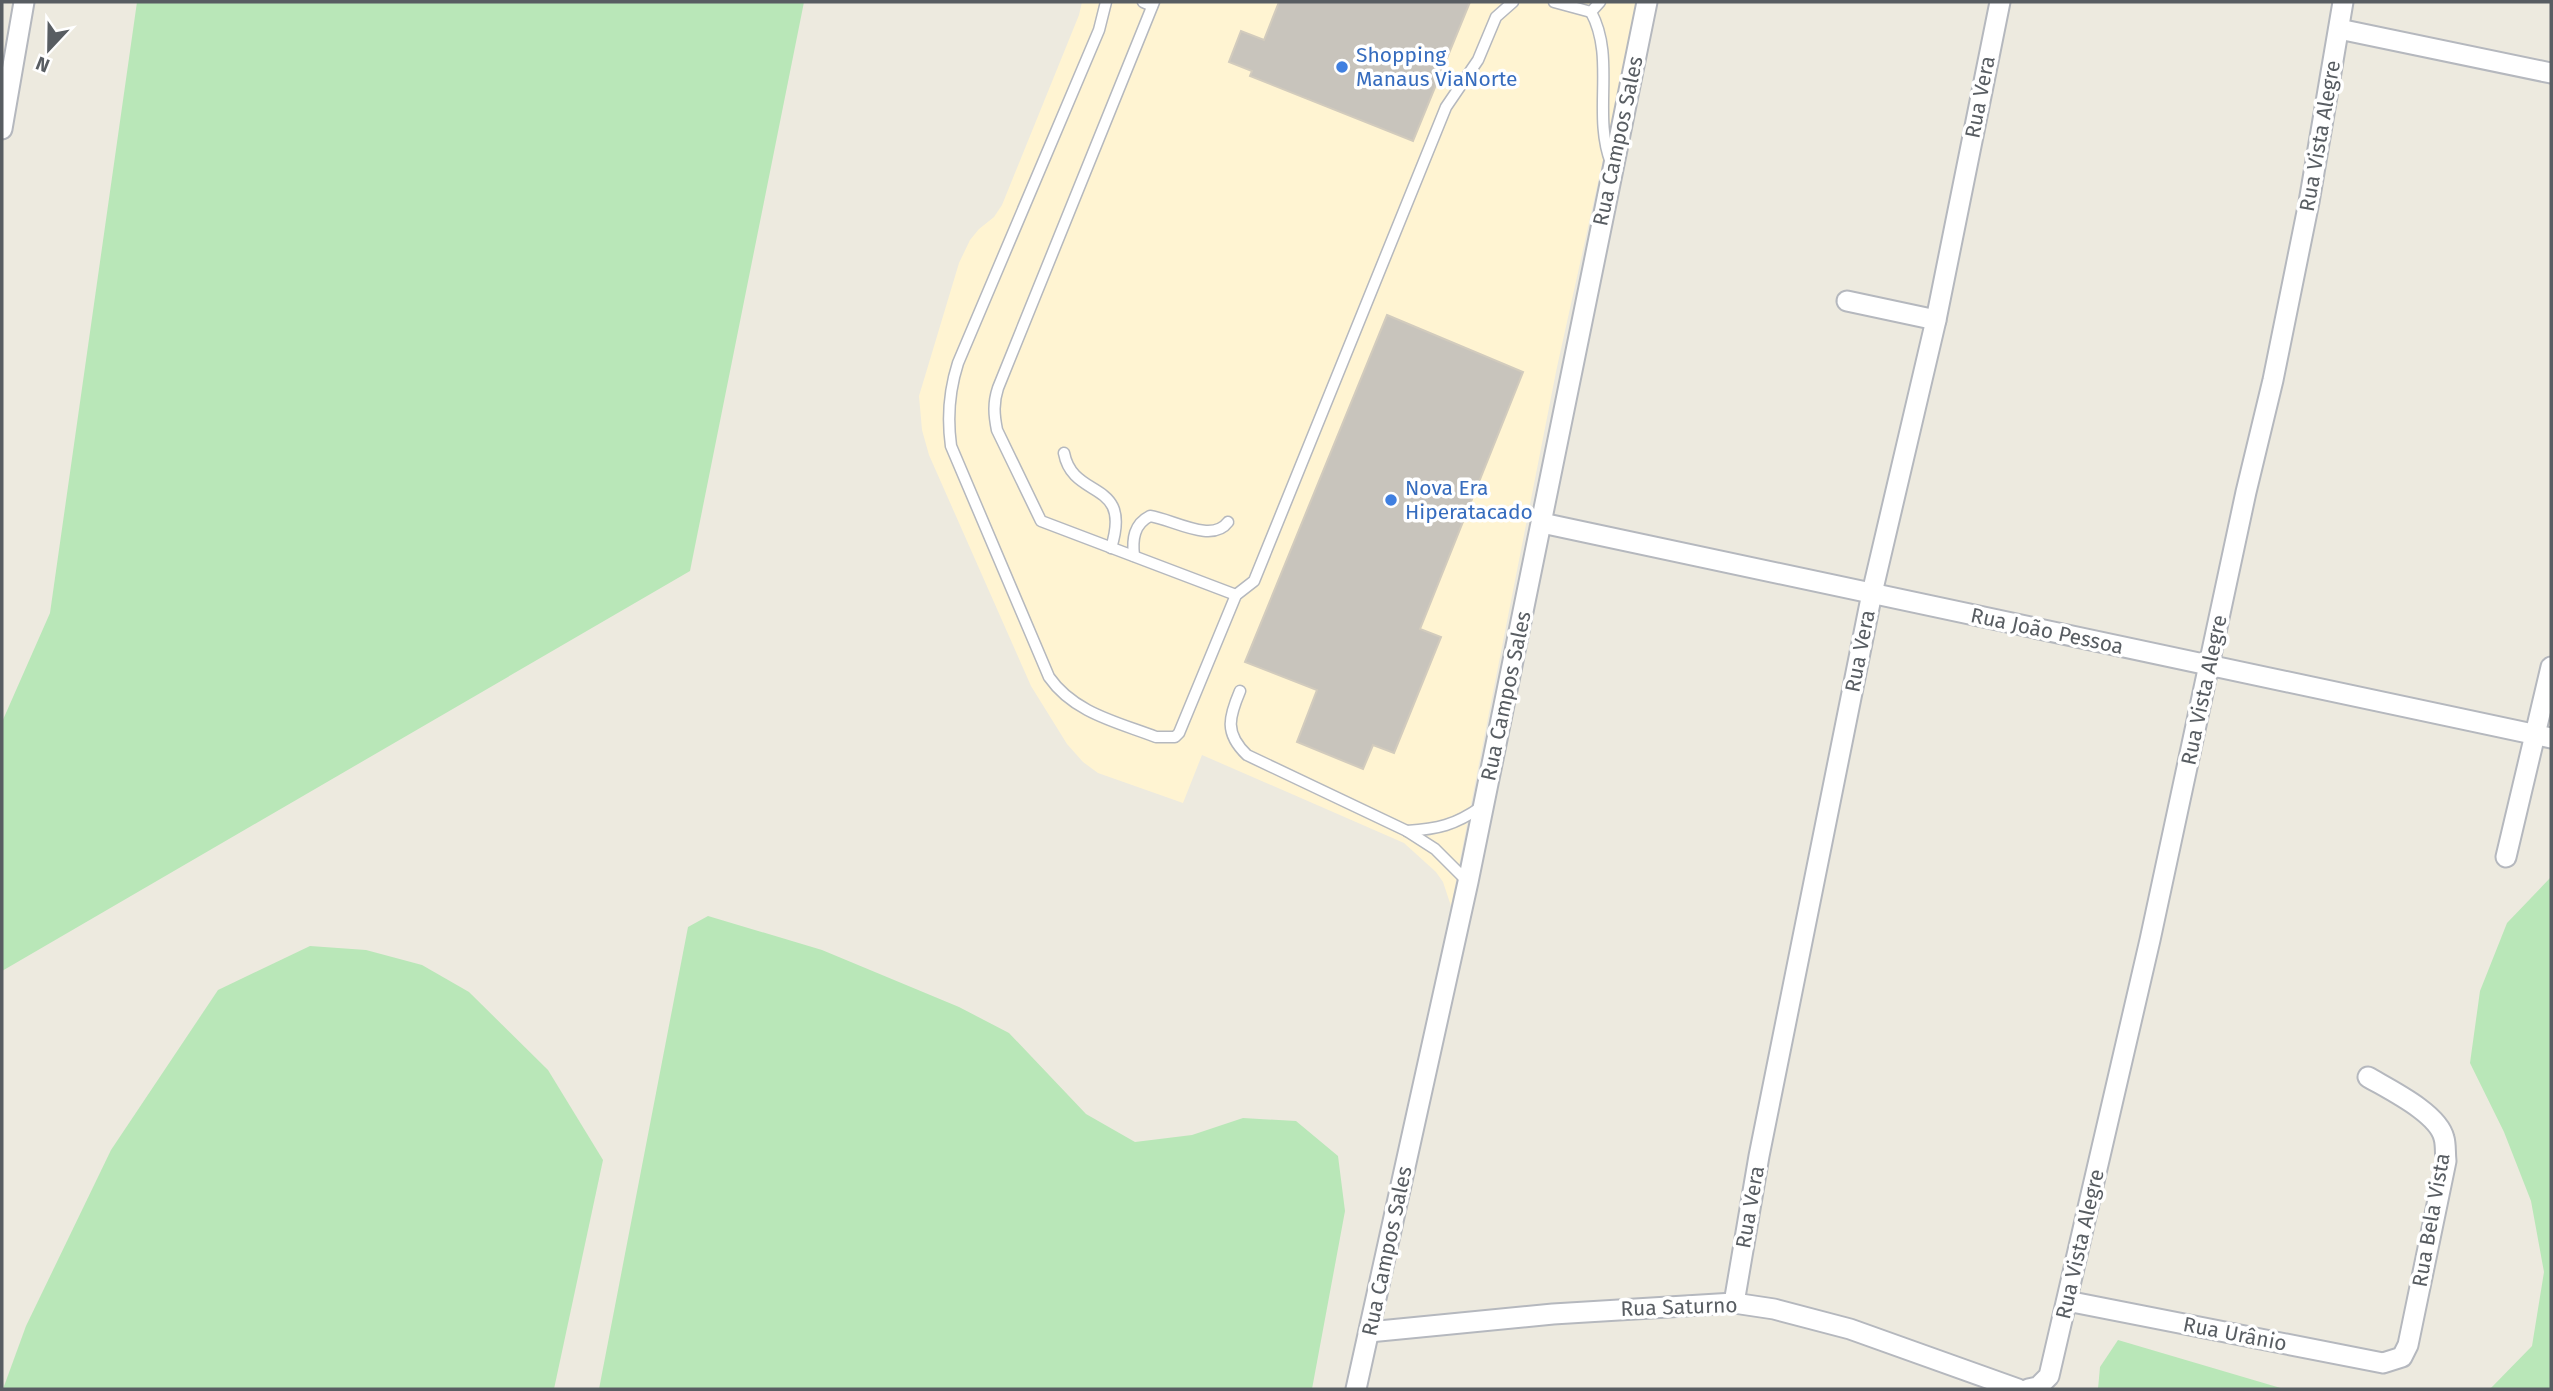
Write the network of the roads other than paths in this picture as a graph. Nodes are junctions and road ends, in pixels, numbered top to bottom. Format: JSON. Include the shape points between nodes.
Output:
{"nodes":[{"id":1,"x":24,"y":2,"type":"edge"},
{"id":2,"x":1106,"y":2,"type":"edge"},
{"id":3,"x":1513,"y":2,"type":"edge"},
{"id":4,"x":1555,"y":2,"type":"edge"},
{"id":5,"x":1600,"y":2,"type":"edge"},
{"id":6,"x":1647,"y":2,"type":"edge"},
{"id":7,"x":2000,"y":2,"type":"edge"},
{"id":8,"x":2343,"y":2,"type":"edge"},
{"id":9,"x":1150,"y":3,"type":"edge"},
{"id":10,"x":1591,"y":12,"type":"junction"},
{"id":11,"x":2339,"y":29,"type":"junction"},
{"id":12,"x":2551,"y":74,"type":"edge"},
{"id":13,"x":2,"y":129,"type":"edge"},
{"id":14,"x":1612,"y":166,"type":"junction"},
{"id":15,"x":1847,"y":301,"type":"dead end"},
{"id":16,"x":1936,"y":320,"type":"junction"},
{"id":17,"x":1064,"y":453,"type":"dead end"},
{"id":18,"x":1228,"y":522,"type":"dead end"},
{"id":19,"x":1542,"y":523,"type":"junction"},
{"id":20,"x":1111,"y":548,"type":"junction"},
{"id":21,"x":1133,"y":556,"type":"junction"},
{"id":22,"x":1872,"y":593,"type":"junction"},
{"id":23,"x":1236,"y":595,"type":"junction"},
{"id":24,"x":2209,"y":666,"type":"junction"},
{"id":25,"x":2551,"y":667,"type":"edge"},
{"id":26,"x":1240,"y":691,"type":"dead end"},
{"id":27,"x":2543,"y":736,"type":"edge"},
{"id":28,"x":1484,"y":804,"type":"junction"},
{"id":29,"x":1407,"y":831,"type":"junction"},
{"id":30,"x":2506,"y":857,"type":"dead end"},
{"id":31,"x":1468,"y":882,"type":"junction"},
{"id":32,"x":2368,"y":1077,"type":"dead end"},
{"id":33,"x":2067,"y":1301,"type":"junction"},
{"id":34,"x":1734,"y":1303,"type":"junction"},
{"id":35,"x":1369,"y":1332,"type":"junction"},
{"id":36,"x":2402,"y":1357,"type":"joint"},
{"id":37,"x":1356,"y":1389,"type":"edge"},
{"id":38,"x":2018,"y":1389,"type":"edge"},
{"id":39,"x":2028,"y":1389,"type":"edge"}],
"edges":[{"from":1,"to":13,"type":"street"},
{"from":2,"to":23,"type":"lane","via":[[1099,30],[958,363],[948,405],[951,446],[1049,677],[1081,708],[1156,737],[1175,737]]},
{"from":3,"to":23,"type":"lane","via":[[1496,17],[1478,60],[1446,107],[1254,581]]},
{"from":4,"to":10,"type":"lane"},
{"from":5,"to":10,"type":"lane"},
{"from":6,"to":14,"type":"street","name":"Rua Campos Sales"},
{"from":7,"to":16,"type":"street","name":"Rua Vera"},
{"from":8,"to":11,"type":"street","name":"Rua Vista Alegre"},
{"from":9,"to":20,"type":"lane","via":[[994,407],[997,430],[1041,522]]},
{"from":10,"to":14,"type":"lane","via":[[1603,41],[1603,130]]},
{"from":11,"to":12,"type":"street"},
{"from":11,"to":24,"type":"street","name":"Rua Vista Alegre","via":[[2291,297]]},
{"from":14,"to":19,"type":"street","name":"Rua Campos Sales"},
{"from":15,"to":16,"type":"street"},
{"from":16,"to":22,"type":"street","name":"Rua Vera"},
{"from":17,"to":20,"type":"lane","via":[[1072,471],[1117,513]]},
{"from":18,"to":21,"type":"lane","via":[[1210,532],[1150,516],[1135,531]]},
{"from":19,"to":22,"type":"street","name":"Rua João Pessoa"},
{"from":19,"to":28,"type":"street","name":"Rua Campos Sales"},
{"from":20,"to":21,"type":"lane"},
{"from":21,"to":23,"type":"lane"},
{"from":22,"to":24,"type":"street","name":"Rua João Pessoa"},
{"from":22,"to":34,"type":"street","name":"Rua Vera","via":[[1759,1156]]},
{"from":24,"to":27,"type":"street","name":"Rua João Pessoa"},
{"from":24,"to":33,"type":"street","name":"Rua Vista Alegre"},
{"from":25,"to":27,"type":"street"},
{"from":26,"to":29,"type":"lane","via":[[1230,723],[1235,741],[1247,755]]},
{"from":27,"to":30,"type":"street"},
{"from":28,"to":29,"type":"lane","via":[[1462,821]]},
{"from":28,"to":31,"type":"street","name":"Rua Campos Sales"},
{"from":29,"to":31,"type":"lane","via":[[1435,849]]},
{"from":31,"to":35,"type":"street","name":"Rua Campos Sales"},
{"from":32,"to":36,"type":"street","name":"Rua Bela Vista","via":[[2427,1114],[2444,1137],[2446,1161],[2411,1333]]},
{"from":33,"to":36,"type":"street","name":"Rua Urânio","via":[[2383,1363]]},
{"from":33,"to":39,"type":"street","name":"Rua Vista Alegre","via":[[2049,1376],[2038,1387]]},
{"from":34,"to":35,"type":"street","name":"Rua Saturno"},
{"from":34,"to":38,"type":"street","name":"Rua Saturno","via":[[1850,1328]]},
{"from":35,"to":37,"type":"street","name":"Rua Campos Sales"}]}
